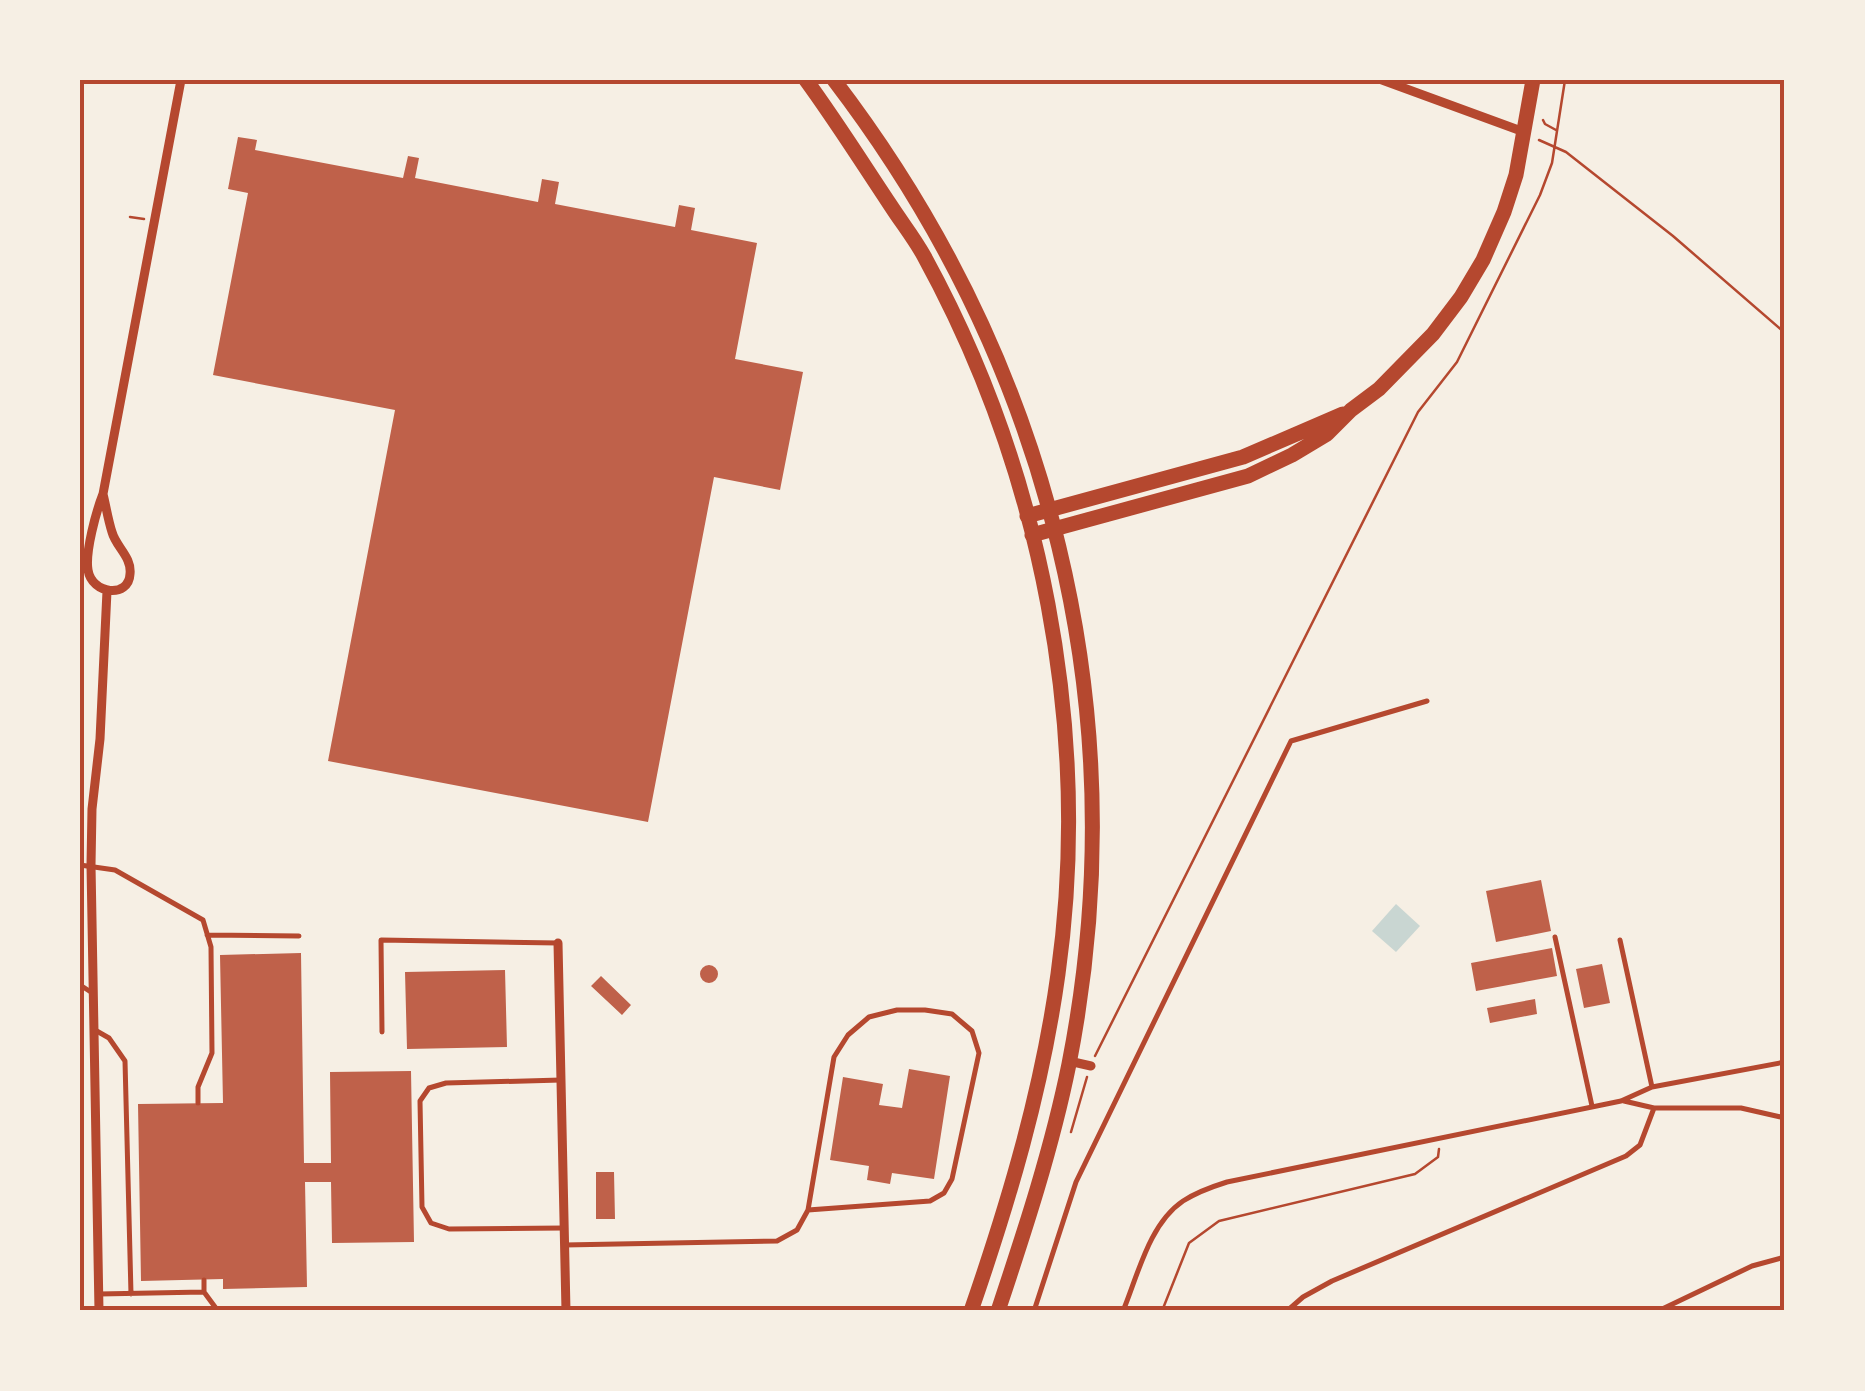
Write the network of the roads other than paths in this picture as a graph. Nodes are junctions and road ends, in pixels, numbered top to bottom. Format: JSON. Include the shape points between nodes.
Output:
{"nodes":[{"id":1,"x":181,"y":80,"type":"edge"},
{"id":2,"x":806,"y":80,"type":"edge"},
{"id":3,"x":834,"y":80,"type":"edge"},
{"id":4,"x":1382,"y":80,"type":"edge"},
{"id":5,"x":1533,"y":80,"type":"edge"},
{"id":6,"x":1524,"y":132,"type":"junction"},
{"id":7,"x":1351,"y":410,"type":"junction"},
{"id":8,"x":102,"y":494,"type":"junction"},
{"id":9,"x":1050,"y":509,"type":"junction"},
{"id":10,"x":1027,"y":516,"type":"junction"},
{"id":11,"x":1056,"y":529,"type":"junction"},
{"id":12,"x":1032,"y":534,"type":"junction"},
{"id":13,"x":106,"y":591,"type":"junction"},
{"id":14,"x":1427,"y":701,"type":"dead end"},
{"id":15,"x":86,"y":865,"type":"edge"},
{"id":16,"x":207,"y":935,"type":"junction"},
{"id":17,"x":298,"y":936,"type":"dead end"},
{"id":18,"x":1555,"y":937,"type":"dead end"},
{"id":19,"x":1620,"y":940,"type":"dead end"},
{"id":20,"x":558,"y":944,"type":"joint"},
{"id":21,"x":80,"y":985,"type":"edge"},
{"id":22,"x":94,"y":994,"type":"junction"},
{"id":23,"x":94,"y":1030,"type":"junction"},
{"id":24,"x":382,"y":1032,"type":"dead end"},
{"id":25,"x":1069,"y":1062,"type":"junction"},
{"id":26,"x":1785,"y":1062,"type":"edge"},
{"id":27,"x":1091,"y":1066,"type":"road end"},
{"id":28,"x":561,"y":1080,"type":"junction"},
{"id":29,"x":1652,"y":1086,"type":"junction"},
{"id":30,"x":1621,"y":1100,"type":"junction"},
{"id":31,"x":198,"y":1103,"type":"dead end"},
{"id":32,"x":1592,"y":1106,"type":"junction"},
{"id":33,"x":1654,"y":1108,"type":"junction"},
{"id":34,"x":1785,"y":1118,"type":"edge"},
{"id":35,"x":808,"y":1210,"type":"junction"},
{"id":36,"x":564,"y":1228,"type":"junction"},
{"id":37,"x":564,"y":1244,"type":"junction"},
{"id":38,"x":1785,"y":1257,"type":"edge"},
{"id":39,"x":204,"y":1280,"type":"dead end"},
{"id":40,"x":204,"y":1292,"type":"junction"},
{"id":41,"x":99,"y":1294,"type":"junction"},
{"id":42,"x":131,"y":1294,"type":"junction"},
{"id":43,"x":99,"y":1311,"type":"edge"},
{"id":44,"x":218,"y":1311,"type":"edge"},
{"id":45,"x":566,"y":1311,"type":"edge"},
{"id":46,"x":971,"y":1311,"type":"edge"},
{"id":47,"x":998,"y":1311,"type":"edge"},
{"id":48,"x":1034,"y":1311,"type":"edge"},
{"id":49,"x":1123,"y":1311,"type":"edge"},
{"id":50,"x":1288,"y":1311,"type":"edge"},
{"id":51,"x":1658,"y":1311,"type":"edge"}],
"edges":[{"from":1,"to":8,"type":"street"},
{"from":2,"to":10,"type":"main road","via":[[926,260],[988,398]]},
{"from":3,"to":9,"type":"main road","via":[[900,174],[966,291]]},
{"from":4,"to":6,"type":"street"},
{"from":5,"to":6,"type":"main road"},
{"from":6,"to":7,"type":"main road","via":[[1504,212],[1461,297],[1403,366]]},
{"from":7,"to":9,"type":"main road","via":[[1243,457]]},
{"from":7,"to":11,"type":"main road","via":[[1327,434],[1248,476]]},
{"from":8,"to":13,"type":"street","via":[[88,568]]},
{"from":8,"to":13,"type":"street","via":[[131,576]]},
{"from":9,"to":10,"type":"main road"},
{"from":9,"to":11,"type":"main road"},
{"from":10,"to":12,"type":"main road"},
{"from":11,"to":12,"type":"main road"},
{"from":11,"to":25,"type":"main road","via":[[1082,665],[1092,794],[1091,895]]},
{"from":12,"to":46,"type":"main road","via":[[1057,663],[1065,748],[1063,930],[1027,1129]]},
{"from":13,"to":15,"type":"street"},
{"from":14,"to":48,"type":"lane","via":[[1291,741],[1076,1182]]},
{"from":15,"to":16,"type":"lane","via":[[115,870],[203,920]]},
{"from":15,"to":22,"type":"street"},
{"from":16,"to":17,"type":"lane"},
{"from":16,"to":31,"type":"lane","via":[[212,1053]]},
{"from":18,"to":32,"type":"lane"},
{"from":19,"to":29,"type":"lane"},
{"from":20,"to":24,"type":"lane","via":[[381,940]]},
{"from":20,"to":28,"type":"street"},
{"from":21,"to":22,"type":"lane"},
{"from":22,"to":23,"type":"street"},
{"from":23,"to":41,"type":"street"},
{"from":23,"to":42,"type":"lane","via":[[125,1060]]},
{"from":25,"to":27,"type":"street"},
{"from":25,"to":47,"type":"main road"},
{"from":26,"to":29,"type":"lane"},
{"from":28,"to":36,"type":"street"},
{"from":28,"to":36,"type":"lane","via":[[429,1088],[420,1101],[422,1207],[431,1223],[449,1229]]},
{"from":29,"to":30,"type":"lane"},
{"from":30,"to":32,"type":"lane"},
{"from":30,"to":33,"type":"lane"},
{"from":32,"to":49,"type":"lane","via":[[1200,1191],[1163,1221]]},
{"from":33,"to":34,"type":"lane","via":[[1741,1108]]},
{"from":33,"to":50,"type":"lane","via":[[1640,1145],[1626,1156],[1332,1281]]},
{"from":35,"to":35,"type":"lane","via":[[834,1057],[848,1035],[870,1017],[897,1010],[952,1014],[972,1031],[979,1053],[944,1193],[930,1201]]},
{"from":35,"to":37,"type":"lane","via":[[797,1230],[777,1240]]},
{"from":36,"to":37,"type":"street"},
{"from":37,"to":45,"type":"street"},
{"from":38,"to":51,"type":"lane"},
{"from":39,"to":40,"type":"lane"},
{"from":40,"to":42,"type":"lane"},
{"from":40,"to":44,"type":"lane"},
{"from":41,"to":42,"type":"lane"},
{"from":41,"to":43,"type":"street"}]}
